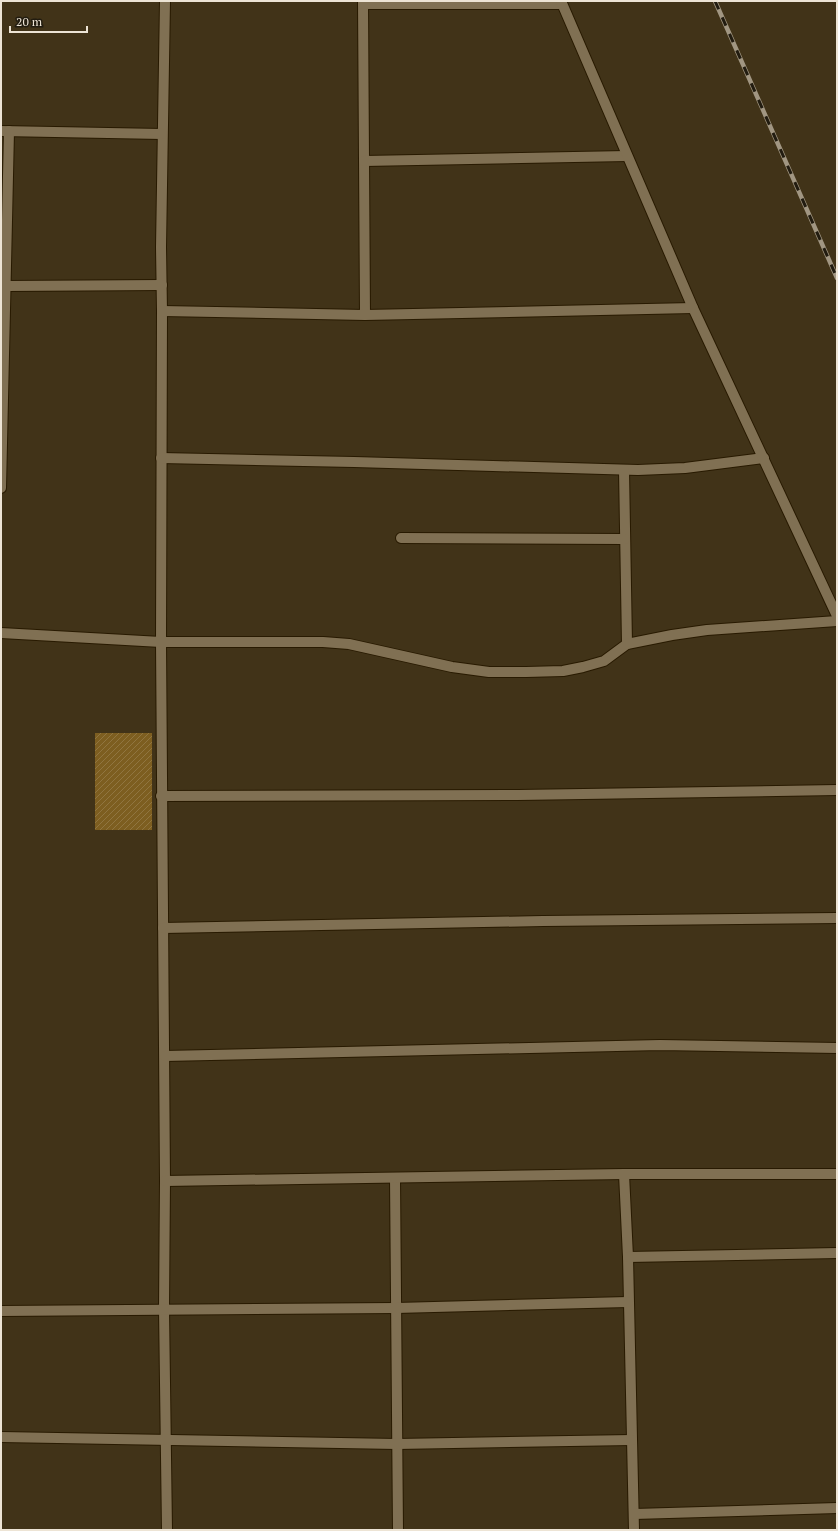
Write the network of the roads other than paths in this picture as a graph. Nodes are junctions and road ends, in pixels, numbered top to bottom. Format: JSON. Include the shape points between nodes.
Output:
{"nodes":[{"id":1,"x":164,"y":1,"type":"edge"},
{"id":2,"x":363,"y":2,"type":"edge"},
{"id":3,"x":561,"y":2,"type":"edge"},
{"id":4,"x":5,"y":131,"type":"edge"},
{"id":5,"x":162,"y":134,"type":"junction"},
{"id":6,"x":627,"y":156,"type":"junction"},
{"id":7,"x":364,"y":161,"type":"junction"},
{"id":8,"x":162,"y":285,"type":"junction"},
{"id":9,"x":6,"y":286,"type":"junction"},
{"id":10,"x":693,"y":308,"type":"junction"},
{"id":11,"x":162,"y":311,"type":"junction"},
{"id":12,"x":365,"y":315,"type":"junction"},
{"id":13,"x":161,"y":458,"type":"junction"},
{"id":14,"x":764,"y":458,"type":"junction"},
{"id":15,"x":624,"y":470,"type":"junction"},
{"id":16,"x":1,"y":488,"type":"edge"},
{"id":17,"x":401,"y":538,"type":"dead end"},
{"id":18,"x":625,"y":539,"type":"junction"},
{"id":19,"x":837,"y":616,"type":"edge"},
{"id":20,"x":837,"y":621,"type":"edge"},
{"id":21,"x":1,"y":633,"type":"edge"},
{"id":22,"x":161,"y":642,"type":"junction"},
{"id":23,"x":627,"y":644,"type":"junction"},
{"id":24,"x":837,"y":790,"type":"edge"},
{"id":25,"x":161,"y":796,"type":"junction"},
{"id":26,"x":837,"y":918,"type":"edge"},
{"id":27,"x":163,"y":928,"type":"junction"},
{"id":28,"x":837,"y":1048,"type":"edge"},
{"id":29,"x":164,"y":1056,"type":"junction"},
{"id":30,"x":624,"y":1174,"type":"junction"},
{"id":31,"x":837,"y":1174,"type":"edge"},
{"id":32,"x":395,"y":1178,"type":"junction"},
{"id":33,"x":165,"y":1181,"type":"junction"},
{"id":34,"x":837,"y":1253,"type":"edge"},
{"id":35,"x":628,"y":1257,"type":"junction"},
{"id":36,"x":628,"y":1302,"type":"junction"},
{"id":37,"x":396,"y":1308,"type":"junction"},
{"id":38,"x":164,"y":1309,"type":"junction"},
{"id":39,"x":1,"y":1312,"type":"edge"},
{"id":40,"x":1,"y":1437,"type":"edge"},
{"id":41,"x":166,"y":1440,"type":"junction"},
{"id":42,"x":632,"y":1440,"type":"junction"},
{"id":43,"x":397,"y":1444,"type":"junction"},
{"id":44,"x":837,"y":1508,"type":"edge"},
{"id":45,"x":634,"y":1514,"type":"junction"},
{"id":46,"x":167,"y":1530,"type":"edge"},
{"id":47,"x":398,"y":1530,"type":"edge"},
{"id":48,"x":634,"y":1530,"type":"edge"}],
"edges":[{"from":1,"to":5,"type":"street"},
{"from":2,"to":3,"type":"street"},
{"from":2,"to":7,"type":"street"},
{"from":3,"to":6,"type":"street"},
{"from":4,"to":5,"type":"street"},
{"from":4,"to":9,"type":"street"},
{"from":5,"to":8,"type":"street"},
{"from":6,"to":7,"type":"street"},
{"from":6,"to":10,"type":"street"},
{"from":7,"to":12,"type":"street"},
{"from":8,"to":9,"type":"street"},
{"from":8,"to":11,"type":"street"},
{"from":9,"to":16,"type":"street"},
{"from":10,"to":12,"type":"street"},
{"from":10,"to":14,"type":"street"},
{"from":11,"to":12,"type":"street"},
{"from":11,"to":13,"type":"street"},
{"from":13,"to":15,"type":"street"},
{"from":13,"to":22,"type":"street"},
{"from":14,"to":15,"type":"street","via":[[685,468]]},
{"from":14,"to":19,"type":"street"},
{"from":15,"to":18,"type":"street"},
{"from":17,"to":18,"type":"street"},
{"from":18,"to":23,"type":"street"},
{"from":20,"to":23,"type":"street","via":[[707,630]]},
{"from":21,"to":22,"type":"street"},
{"from":22,"to":23,"type":"street","via":[[349,644],[452,667],[489,672],[563,671],[583,667],[604,661]]},
{"from":22,"to":25,"type":"street"},
{"from":24,"to":25,"type":"street","via":[[510,795]]},
{"from":25,"to":27,"type":"street"},
{"from":26,"to":27,"type":"street"},
{"from":27,"to":29,"type":"street"},
{"from":28,"to":29,"type":"street","via":[[660,1045]]},
{"from":29,"to":33,"type":"street"},
{"from":30,"to":31,"type":"street"},
{"from":30,"to":32,"type":"street"},
{"from":30,"to":35,"type":"street"},
{"from":32,"to":33,"type":"street"},
{"from":32,"to":37,"type":"street"},
{"from":33,"to":38,"type":"street"},
{"from":34,"to":35,"type":"street"},
{"from":35,"to":36,"type":"street"},
{"from":36,"to":37,"type":"street"},
{"from":36,"to":42,"type":"street"},
{"from":37,"to":38,"type":"street"},
{"from":37,"to":43,"type":"street"},
{"from":38,"to":39,"type":"street"},
{"from":38,"to":41,"type":"street"},
{"from":40,"to":41,"type":"street"},
{"from":41,"to":43,"type":"street"},
{"from":41,"to":46,"type":"street"},
{"from":42,"to":43,"type":"street"},
{"from":42,"to":45,"type":"street"},
{"from":43,"to":47,"type":"street"},
{"from":44,"to":45,"type":"street"},
{"from":45,"to":48,"type":"street"}]}
